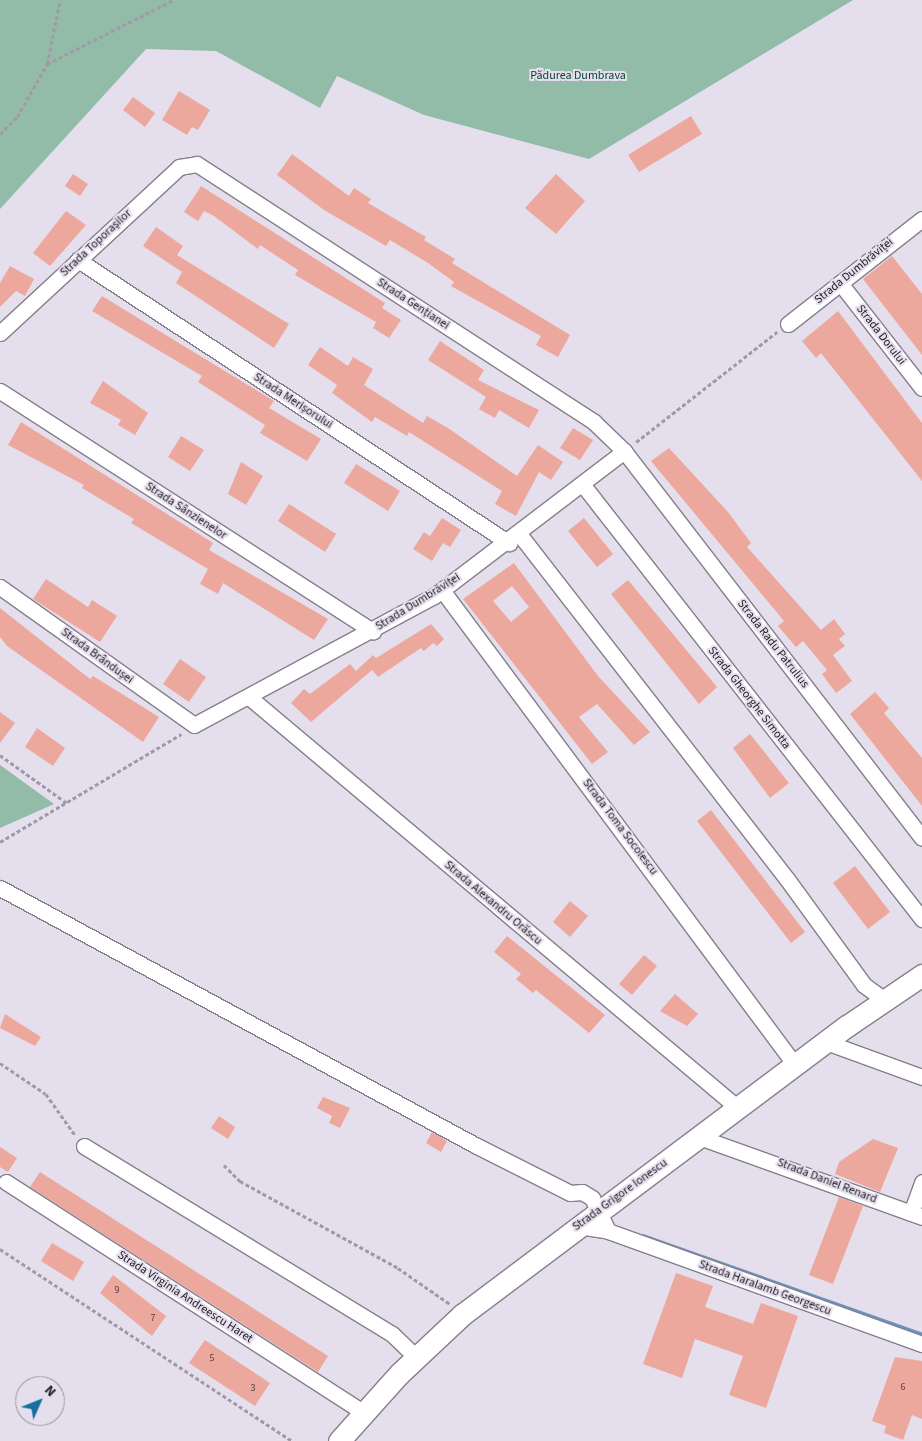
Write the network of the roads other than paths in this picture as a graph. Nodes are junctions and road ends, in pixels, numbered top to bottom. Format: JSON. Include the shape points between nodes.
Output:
{"nodes":[{"id":1,"x":197,"y":164,"type":"joint"},
{"id":2,"x":922,"y":219,"type":"edge"},
{"id":3,"x":78,"y":260,"type":"junction"},
{"id":4,"x":840,"y":283,"type":"junction"},
{"id":5,"x":788,"y":324,"type":"road end"},
{"id":6,"x":0,"y":333,"type":"edge"},
{"id":7,"x":922,"y":388,"type":"edge"},
{"id":8,"x":0,"y":392,"type":"edge"},
{"id":9,"x":624,"y":451,"type":"junction"},
{"id":10,"x":582,"y":485,"type":"junction"},
{"id":11,"x":514,"y":539,"type":"junction"},
{"id":12,"x":0,"y":587,"type":"edge"},
{"id":13,"x":442,"y":590,"type":"junction"},
{"id":14,"x":373,"y":630,"type":"junction"},
{"id":15,"x":249,"y":697,"type":"junction"},
{"id":16,"x":194,"y":726,"type":"joint"},
{"id":17,"x":922,"y":838,"type":"edge"},
{"id":18,"x":0,"y":888,"type":"edge"},
{"id":19,"x":920,"y":912,"type":"edge"},
{"id":20,"x":922,"y":975,"type":"edge"},
{"id":21,"x":876,"y":1004,"type":"junction"},
{"id":22,"x":847,"y":1026,"type":"junction"},
{"id":23,"x":826,"y":1042,"type":"junction"},
{"id":24,"x":857,"y":1051,"type":"junction"},
{"id":25,"x":795,"y":1065,"type":"junction"},
{"id":26,"x":922,"y":1077,"type":"edge"},
{"id":27,"x":738,"y":1108,"type":"junction"},
{"id":28,"x":718,"y":1124,"type":"junction"},
{"id":29,"x":699,"y":1137,"type":"junction"},
{"id":30,"x":732,"y":1145,"type":"junction"},
{"id":31,"x":84,"y":1146,"type":"road end"},
{"id":32,"x":6,"y":1182,"type":"dead end"},
{"id":33,"x":922,"y":1182,"type":"edge"},
{"id":34,"x":600,"y":1210,"type":"junction"},
{"id":35,"x":916,"y":1215,"type":"edge"},
{"id":36,"x":578,"y":1226,"type":"junction"},
{"id":37,"x":608,"y":1231,"type":"junction"},
{"id":38,"x":922,"y":1344,"type":"edge"},
{"id":39,"x":416,"y":1357,"type":"junction"},
{"id":40,"x":363,"y":1412,"type":"junction"},
{"id":41,"x":339,"y":1441,"type":"edge"}],
"edges":[{"from":1,"to":3,"type":"street","name":"Strada Toporașilor","via":[[179,167]]},
{"from":1,"to":9,"type":"street","name":"Strada Gențianei","via":[[594,422]]},
{"from":2,"to":4,"type":"street","name":"Strada Dumbrăviței"},
{"from":3,"to":6,"type":"street","name":"Strada Toporașilor"},
{"from":3,"to":11,"type":"street","name":"Strada Merișorului"},
{"from":4,"to":5,"type":"street","name":"Strada Dumbrăviței"},
{"from":4,"to":7,"type":"street","name":"Strada Dorului"},
{"from":8,"to":14,"type":"street","name":"Strada Sânzienelor"},
{"from":9,"to":10,"type":"street","name":"Strada Dumbrăviței"},
{"from":9,"to":17,"type":"street","name":"Strada Radu Patrulius"},
{"from":10,"to":11,"type":"street","name":"Strada Dumbrăviței"},
{"from":10,"to":19,"type":"street","name":"Strada Gheorghe Simotta"},
{"from":11,"to":13,"type":"street","name":"Strada Dumbrăviței"},
{"from":11,"to":21,"type":"street","name":"Strada Merișorului","via":[[787,879]]},
{"from":12,"to":16,"type":"street","name":"Strada Brândușei"},
{"from":13,"to":14,"type":"street","name":"Strada Dumbrăviței"},
{"from":13,"to":25,"type":"street","name":"Strada Toma Socolescu"},
{"from":14,"to":15,"type":"street","name":"Strada Dumbrăviței"},
{"from":15,"to":16,"type":"street","name":"Strada Dumbrăviței"},
{"from":15,"to":27,"type":"street","name":"Strada Alexandru Orăscu"},
{"from":18,"to":34,"type":"street","via":[[475,1145],[570,1193],[582,1192]]},
{"from":20,"to":21,"type":"main road","name":"Strada Grigore Ionescu"},
{"from":21,"to":22,"type":"main road","name":"Strada Grigore Ionescu"},
{"from":22,"to":23,"type":"main road","name":"Strada Grigore Ionescu"},
{"from":22,"to":24,"type":"street"},
{"from":23,"to":24,"type":"street"},
{"from":23,"to":25,"type":"main road","name":"Strada Grigore Ionescu"},
{"from":24,"to":26,"type":"street"},
{"from":25,"to":27,"type":"main road","name":"Strada Grigore Ionescu"},
{"from":27,"to":28,"type":"main road","name":"Strada Grigore Ionescu"},
{"from":28,"to":29,"type":"main road","name":"Strada Grigore Ionescu"},
{"from":28,"to":30,"type":"street"},
{"from":29,"to":30,"type":"street","name":"Strada Daniel Renard"},
{"from":29,"to":34,"type":"main road","name":"Strada Grigore Ionescu"},
{"from":30,"to":35,"type":"street","name":"Strada Daniel Renard"},
{"from":31,"to":39,"type":"street","via":[[392,1334]]},
{"from":32,"to":40,"type":"street","name":"Strada Virginia Andreescu Haret"},
{"from":33,"to":35,"type":"street"},
{"from":34,"to":36,"type":"main road","name":"Strada Grigore Ionescu"},
{"from":34,"to":37,"type":"street"},
{"from":36,"to":37,"type":"street","name":"Strada Haralamb Georgescu"},
{"from":36,"to":39,"type":"main road","name":"Strada Grigore Ionescu","via":[[464,1314]]},
{"from":37,"to":38,"type":"street","name":"Strada Haralamb Georgescu"},
{"from":39,"to":40,"type":"main road","name":"Strada Grigore Ionescu"},
{"from":40,"to":41,"type":"main road","name":"Strada Grigore Ionescu"}]}
